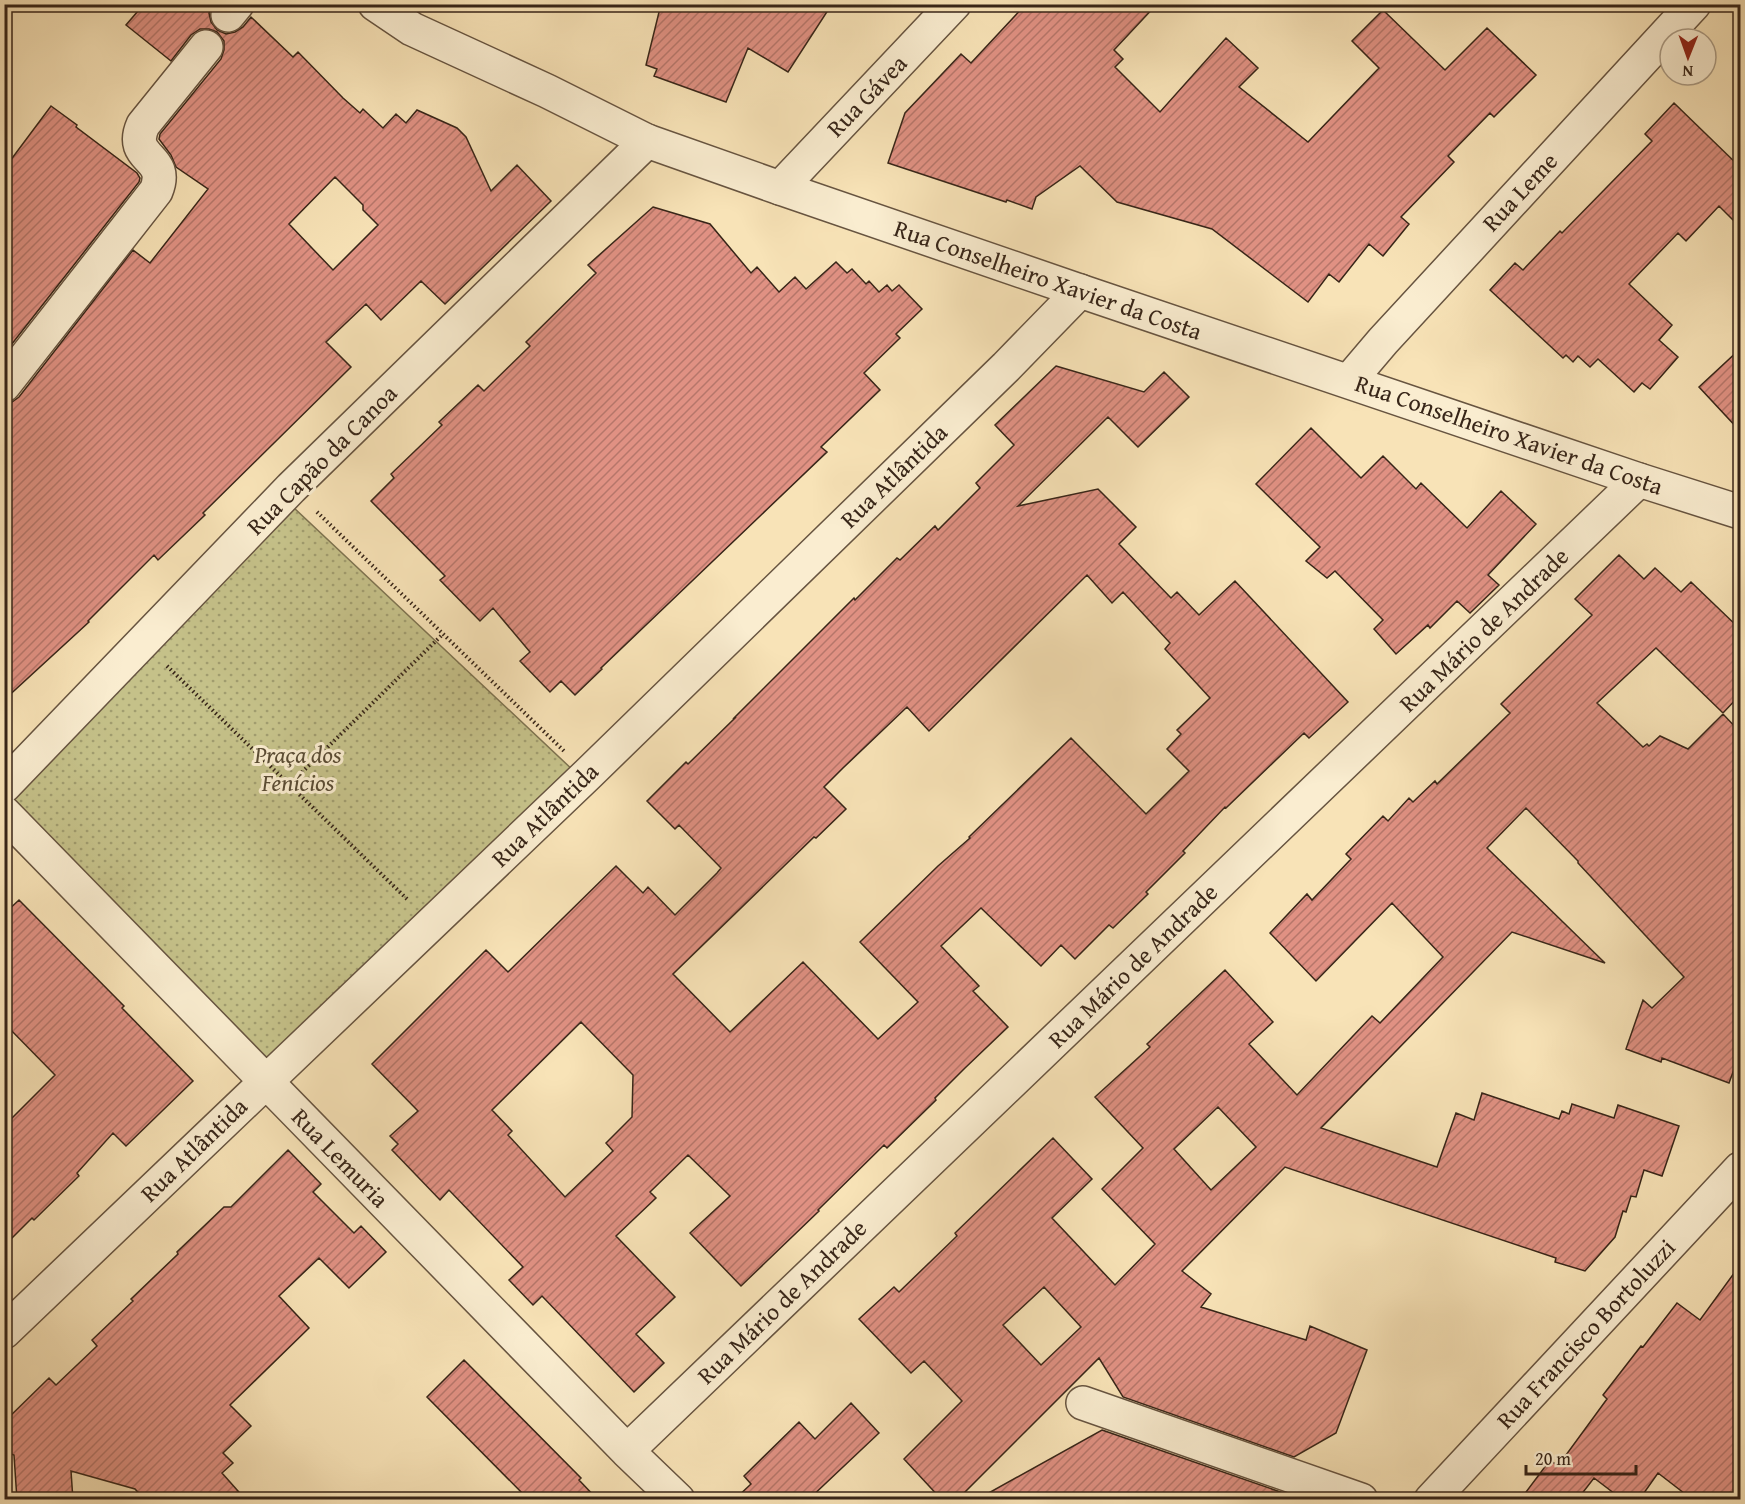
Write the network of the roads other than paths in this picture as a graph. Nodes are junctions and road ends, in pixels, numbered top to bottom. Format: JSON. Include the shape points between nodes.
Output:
{"nodes":[{"id":1,"x":375,"y":4,"type":"edge"},
{"id":2,"x":954,"y":4,"type":"edge"},
{"id":3,"x":1694,"y":4,"type":"edge"},
{"id":4,"x":206,"y":47,"type":"dead end"},
{"id":5,"x":647,"y":141,"type":"junction"},
{"id":6,"x":780,"y":188,"type":"junction"},
{"id":7,"x":1080,"y":291,"type":"junction"},
{"id":8,"x":1349,"y":381,"type":"junction"},
{"id":9,"x":4,"y":385,"type":"edge"},
{"id":10,"x":1639,"y":480,"type":"junction"},
{"id":11,"x":1740,"y":512,"type":"edge"},
{"id":12,"x":4,"y":786,"type":"edge"},
{"id":13,"x":4,"y":813,"type":"edge"},
{"id":14,"x":265,"y":1081,"type":"junction"},
{"id":15,"x":1740,"y":1169,"type":"edge"},
{"id":16,"x":4,"y":1332,"type":"edge"},
{"id":17,"x":1083,"y":1403,"type":"dead end"},
{"id":18,"x":627,"y":1451,"type":"junction"},
{"id":19,"x":678,"y":1500,"type":"edge"},
{"id":20,"x":1361,"y":1500,"type":"edge"},
{"id":21,"x":1431,"y":1500,"type":"edge"}],
"edges":[{"from":1,"to":5,"type":"street","name":"Rua Conselheiro Xavier da Costa","via":[[412,29]]},
{"from":2,"to":6,"type":"street","name":"Rua Gávea"},
{"from":3,"to":8,"type":"street","name":"Rua Leme"},
{"from":4,"to":9,"type":"street","via":[[138,136],[140,147],[159,170],[161,181],[156,191]]},
{"from":5,"to":6,"type":"street","name":"Rua Conselheiro Xavier da Costa"},
{"from":5,"to":12,"type":"street","name":"Rua Capão da Canoa","via":[[291,488]]},
{"from":6,"to":7,"type":"street","name":"Rua Conselheiro Xavier da Costa"},
{"from":7,"to":8,"type":"street","name":"Rua Conselheiro Xavier da Costa"},
{"from":7,"to":14,"type":"street","name":"Rua Atlântida","via":[[998,376],[588,774]]},
{"from":8,"to":10,"type":"street","name":"Rua Conselheiro Xavier da Costa"},
{"from":10,"to":11,"type":"street","name":"Rua Conselheiro Xavier da Costa"},
{"from":10,"to":18,"type":"street","name":"Rua Mário de Andrade"},
{"from":13,"to":14,"type":"street","name":"Rua Lemuria"},
{"from":14,"to":16,"type":"street","name":"Rua Atlântida"},
{"from":14,"to":18,"type":"street","name":"Rua Lemuria"},
{"from":15,"to":21,"type":"street","name":"Rua Francisco Bortoluzzi"},
{"from":17,"to":20,"type":"street"},
{"from":18,"to":19,"type":"street","name":"Rua Lemuria"}]}
